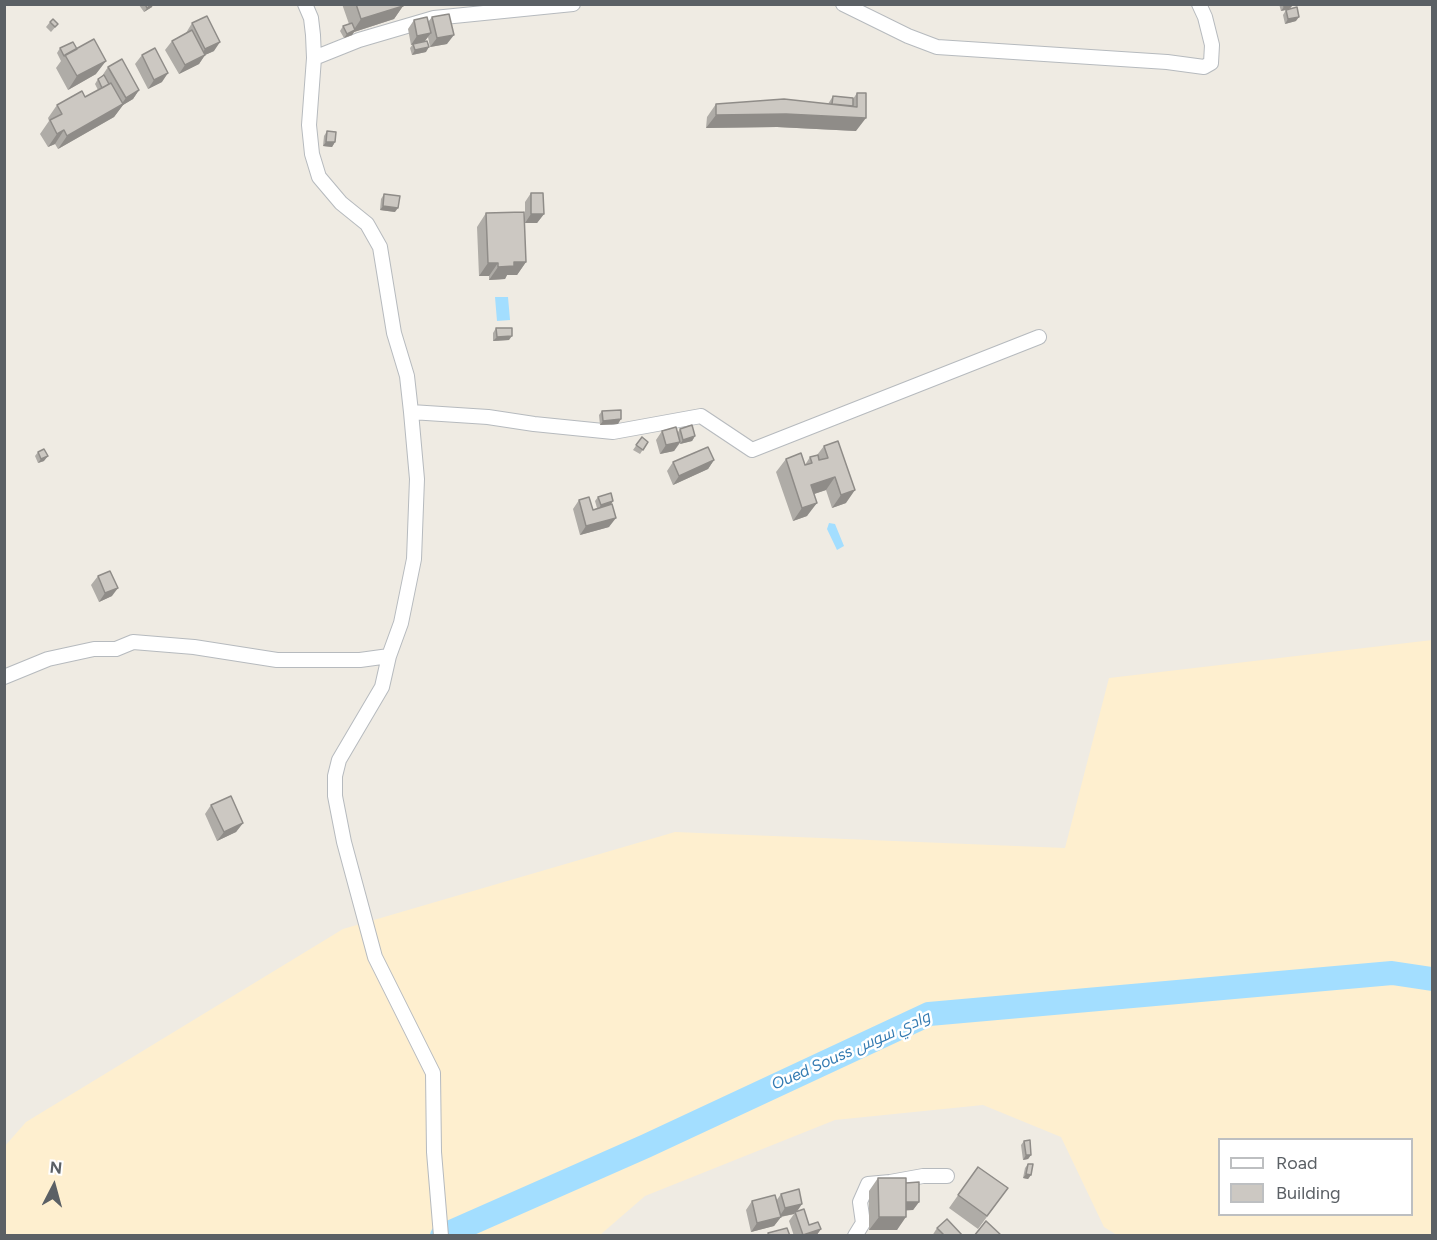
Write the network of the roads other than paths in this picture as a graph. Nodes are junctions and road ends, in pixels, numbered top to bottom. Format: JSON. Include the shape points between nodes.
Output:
{"nodes":[{"id":1,"x":305,"y":4,"type":"edge"},
{"id":2,"x":573,"y":4,"type":"edge"},
{"id":3,"x":843,"y":4,"type":"edge"},
{"id":4,"x":1199,"y":4,"type":"edge"},
{"id":5,"x":314,"y":58,"type":"junction"},
{"id":6,"x":1039,"y":338,"type":"dead end"},
{"id":7,"x":411,"y":412,"type":"junction"},
{"id":8,"x":389,"y":656,"type":"junction"},
{"id":9,"x":4,"y":677,"type":"edge"},
{"id":10,"x":947,"y":1176,"type":"dead end"},
{"id":11,"x":441,"y":1236,"type":"edge"},
{"id":12,"x":855,"y":1236,"type":"edge"}],
"edges":[{"from":1,"to":5,"type":"street","via":[[311,18]]},
{"from":2,"to":5,"type":"street","via":[[434,18],[358,40]]},
{"from":3,"to":4,"type":"street","via":[[937,47],[1167,62],[1204,68],[1211,63],[1212,45]]},
{"from":5,"to":7,"type":"street","via":[[309,125],[312,154],[319,177],[341,203],[367,224],[380,247]]},
{"from":6,"to":7,"type":"street","via":[[752,450],[701,416],[613,432]]},
{"from":7,"to":8,"type":"street","via":[[417,479],[414,559],[401,623]]},
{"from":8,"to":9,"type":"street","via":[[293,661],[133,642],[116,650],[94,649],[48,660]]},
{"from":8,"to":11,"type":"street","via":[[382,687],[339,760],[335,796],[375,957],[433,1072]]},
{"from":10,"to":12,"type":"street","via":[[868,1184],[860,1202],[863,1223]]}]}
